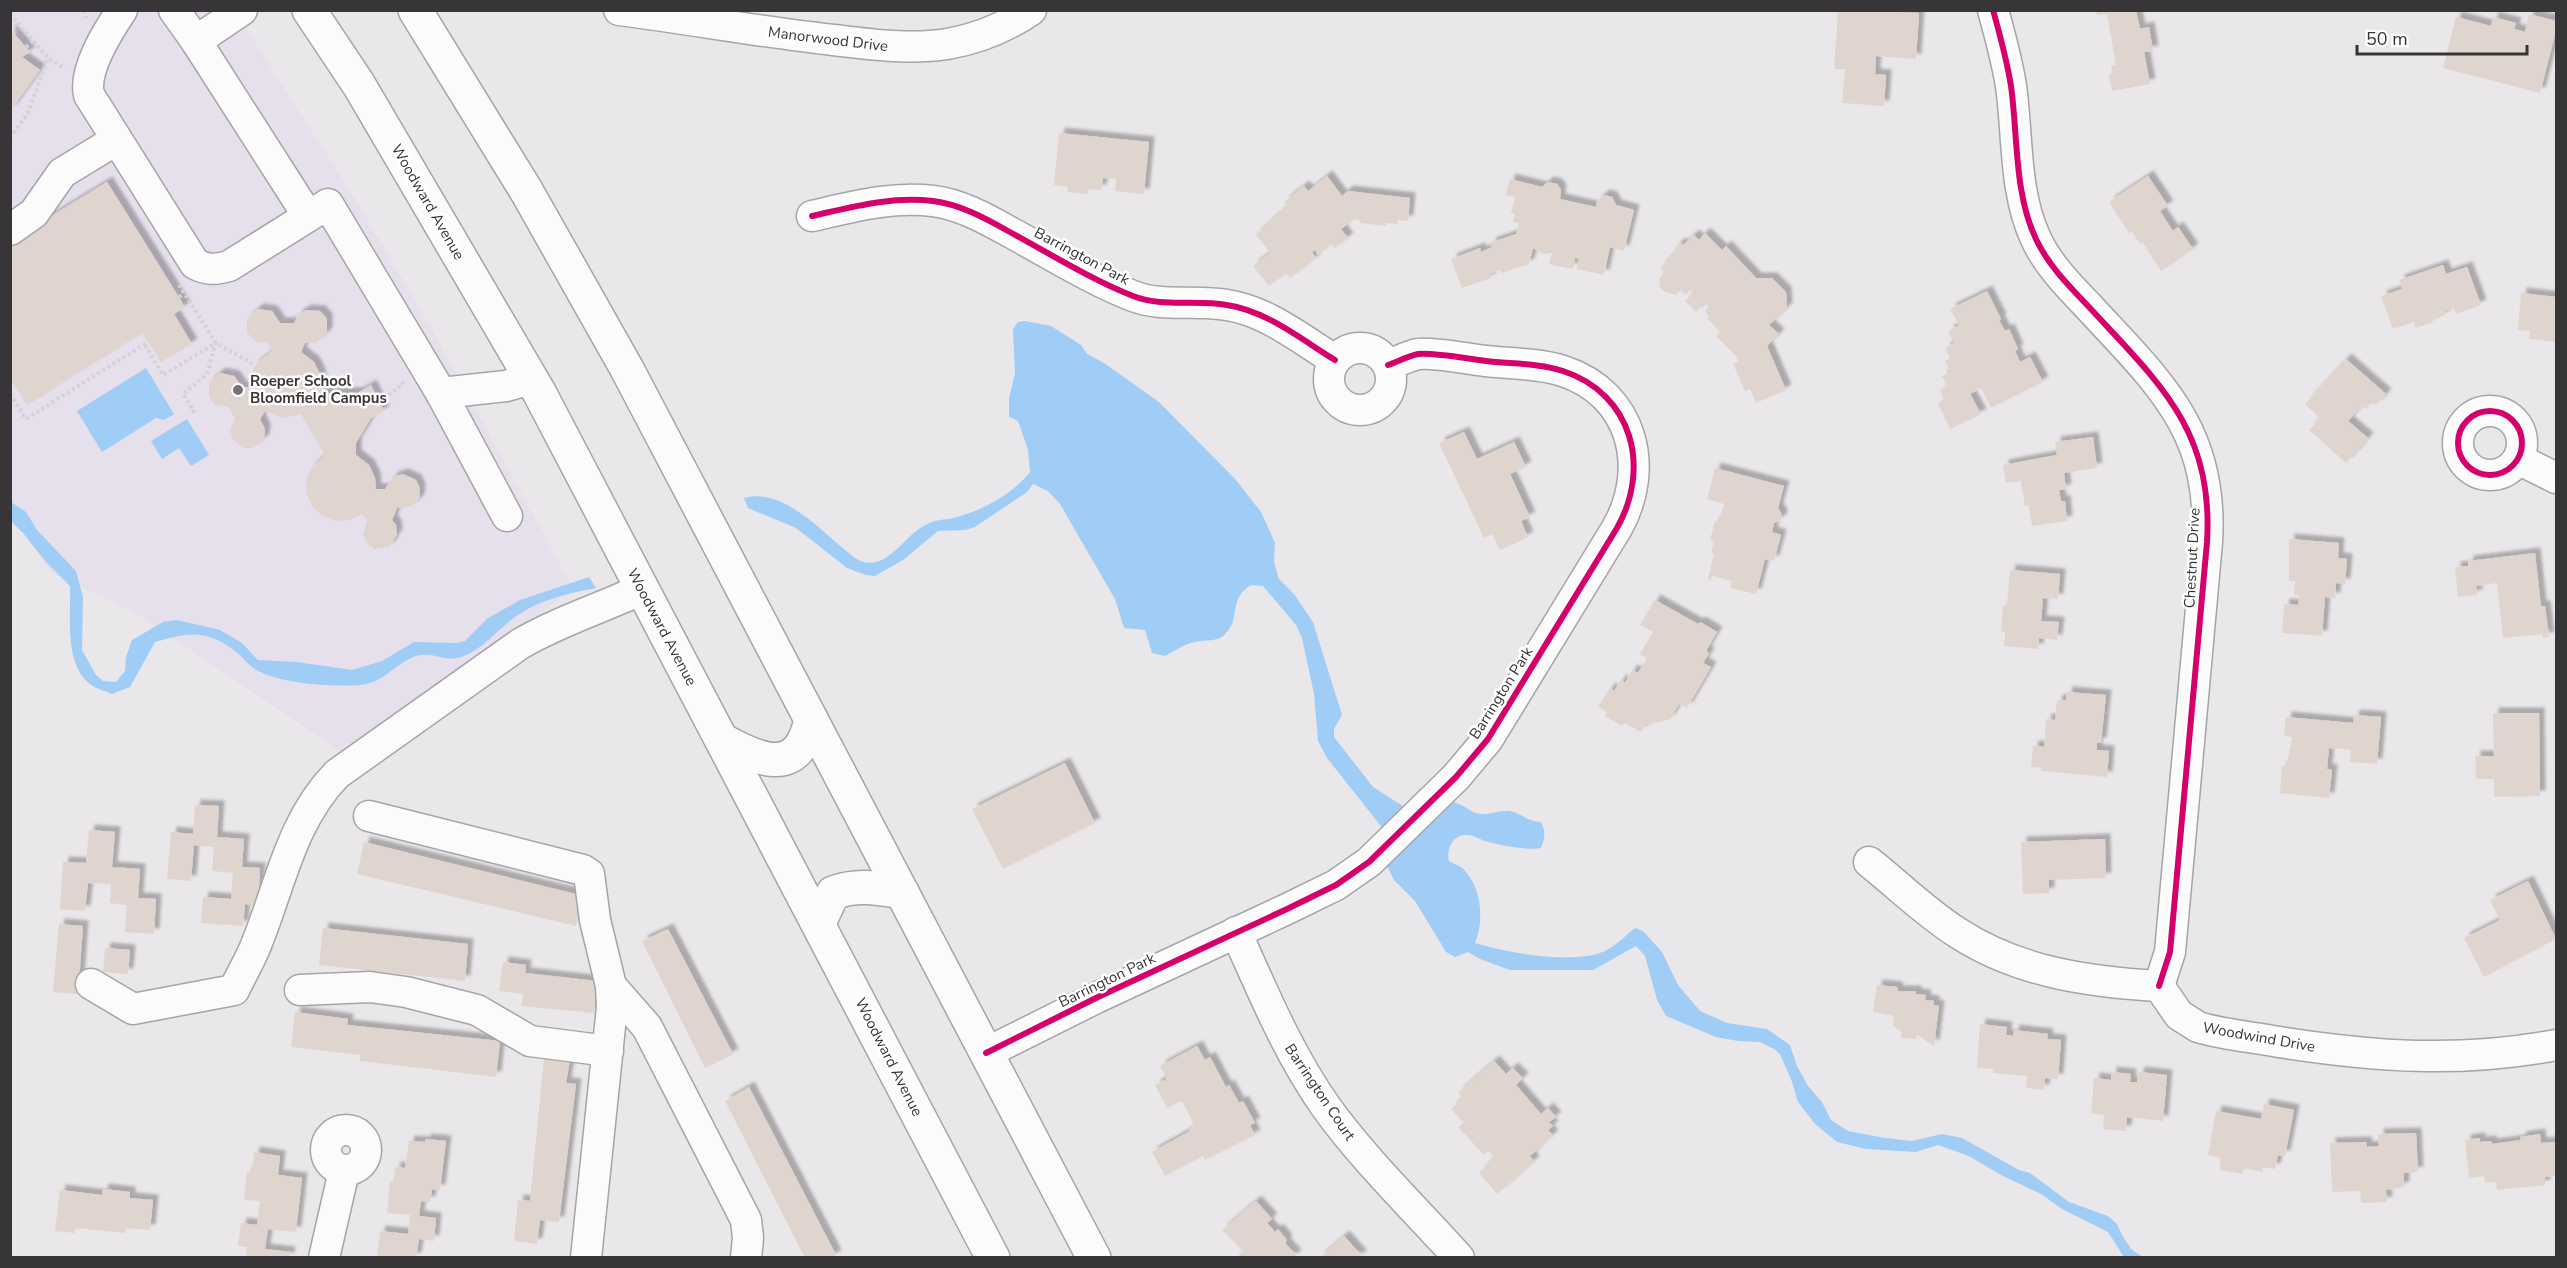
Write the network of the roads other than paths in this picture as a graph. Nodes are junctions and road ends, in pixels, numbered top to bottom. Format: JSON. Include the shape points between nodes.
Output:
{"nodes":[{"id":1,"x":122,"y":10,"type":"edge"},
{"id":2,"x":174,"y":10,"type":"edge"},
{"id":3,"x":242,"y":10,"type":"edge"},
{"id":4,"x":309,"y":10,"type":"edge"},
{"id":5,"x":619,"y":10,"type":"edge"},
{"id":6,"x":1031,"y":10,"type":"edge"},
{"id":7,"x":1993,"y":10,"type":"edge"},
{"id":8,"x":426,"y":14,"type":"edge"},
{"id":9,"x":196,"y":41,"type":"junction"},
{"id":10,"x":116,"y":140,"type":"junction"},
{"id":11,"x":308,"y":216,"type":"junction"},
{"id":12,"x":812,"y":216,"type":"dead end"},
{"id":13,"x":10,"y":230,"type":"edge"},
{"id":14,"x":1335,"y":360,"type":"junction"},
{"id":15,"x":1388,"y":365,"type":"junction"},
{"id":16,"x":531,"y":379,"type":"junction"},
{"id":17,"x":441,"y":393,"type":"junction"},
{"id":18,"x":2518,"y":459,"type":"dead end"},
{"id":19,"x":2556,"y":478,"type":"edge"},
{"id":20,"x":507,"y":516,"type":"dead end"},
{"id":21,"x":642,"y":588,"type":"junction"},
{"id":22,"x":811,"y":718,"type":"junction"},
{"id":23,"x":722,"y":740,"type":"junction"},
{"id":24,"x":369,"y":816,"type":"dead end"},
{"id":25,"x":1869,"y":862,"type":"dead end"},
{"id":26,"x":902,"y":892,"type":"junction"},
{"id":27,"x":819,"y":923,"type":"junction"},
{"id":28,"x":1236,"y":932,"type":"junction"},
{"id":29,"x":91,"y":984,"type":"dead end"},
{"id":30,"x":611,"y":986,"type":"junction"},
{"id":31,"x":2158,"y":986,"type":"junction"},
{"id":32,"x":300,"y":990,"type":"dead end"},
{"id":33,"x":2556,"y":1045,"type":"edge"},
{"id":34,"x":608,"y":1051,"type":"junction"},
{"id":35,"x":986,"y":1053,"type":"junction"},
{"id":36,"x":344,"y":1171,"type":"dead end"},
{"id":37,"x":324,"y":1257,"type":"edge"},
{"id":38,"x":586,"y":1257,"type":"edge"},
{"id":39,"x":746,"y":1257,"type":"edge"},
{"id":40,"x":993,"y":1257,"type":"edge"},
{"id":41,"x":1094,"y":1257,"type":"edge"},
{"id":42,"x":1459,"y":1257,"type":"edge"}],
"edges":[{"from":1,"to":10,"type":"street","via":[[89,72],[87,86],[88,95]]},
{"from":2,"to":9,"type":"street"},
{"from":3,"to":9,"type":"street"},
{"from":4,"to":16,"type":"main road","name":"Woodward Avenue","via":[[359,85]]},
{"from":5,"to":6,"type":"street","name":"Manorwood Drive","via":[[792,35],[912,47],[970,39]]},
{"from":7,"to":31,"type":"street","name":"Chestnut Drive","via":[[2010,86],[2025,207],[2036,240],[2064,280],[2161,385],[2187,429],[2206,489],[2207,542],[2170,952]]},
{"from":8,"to":22,"type":"main road","via":[[674,456]]},
{"from":9,"to":11,"type":"street"},
{"from":10,"to":11,"type":"street","via":[[187,256],[205,269],[229,266]]},
{"from":10,"to":13,"type":"street","via":[[62,173],[34,213]]},
{"from":11,"to":17,"type":"street","via":[[328,204]]},
{"from":12,"to":14,"type":"street","name":"Barrington Park","via":[[880,201],[949,204],[986,219],[1134,296],[1167,304],[1210,303],[1243,309],[1267,318]]},
{"from":14,"to":15,"type":"street","via":[[1358,348],[1376,352]]},
{"from":14,"to":15,"type":"street","via":[[1330,387],[1340,402],[1357,410],[1383,400],[1391,383]]},
{"from":15,"to":28,"type":"street","name":"Barrington Park","via":[[1418,354],[1562,371],[1591,385],[1613,405],[1633,449],[1634,483],[1626,512],[1498,724],[1456,777],[1369,862],[1335,885]]},
{"from":16,"to":17,"type":"street","via":[[506,386]]},
{"from":16,"to":21,"type":"main road","name":"Woodward Avenue"},
{"from":17,"to":20,"type":"street"},
{"from":18,"to":19,"type":"street"},
{"from":21,"to":23,"type":"main road","name":"Woodward Avenue"},
{"from":21,"to":29,"type":"street","via":[[520,644],[337,774],[315,799],[291,844],[258,941],[234,990],[133,1009]]},
{"from":22,"to":23,"type":"main road","via":[[806,737],[796,751],[783,759],[760,759]]},
{"from":22,"to":26,"type":"main road"},
{"from":23,"to":27,"type":"main road","name":"Woodward Avenue"},
{"from":24,"to":30,"type":"street","via":[[589,874]]},
{"from":25,"to":31,"type":"street","via":[[1955,932],[2017,964],[2073,977]]},
{"from":26,"to":27,"type":"main road","via":[[849,887],[833,893]]},
{"from":26,"to":35,"type":"main road"},
{"from":27,"to":40,"type":"main road","name":"Woodward Avenue"},
{"from":28,"to":35,"type":"street","name":"Barrington Park"},
{"from":28,"to":42,"type":"street","name":"Barrington Court","via":[[1276,1023],[1325,1105],[1360,1151]]},
{"from":30,"to":34,"type":"street"},
{"from":30,"to":39,"type":"street","via":[[647,1027],[746,1220]]},
{"from":31,"to":33,"type":"street","name":"Woodwind Drive","via":[[2179,1015],[2198,1027],[2351,1053],[2456,1057]]},
{"from":32,"to":34,"type":"street","via":[[370,987],[406,992],[477,1010],[530,1041]]},
{"from":34,"to":38,"type":"street"},
{"from":35,"to":41,"type":"main road"},
{"from":36,"to":37,"type":"street"}]}
